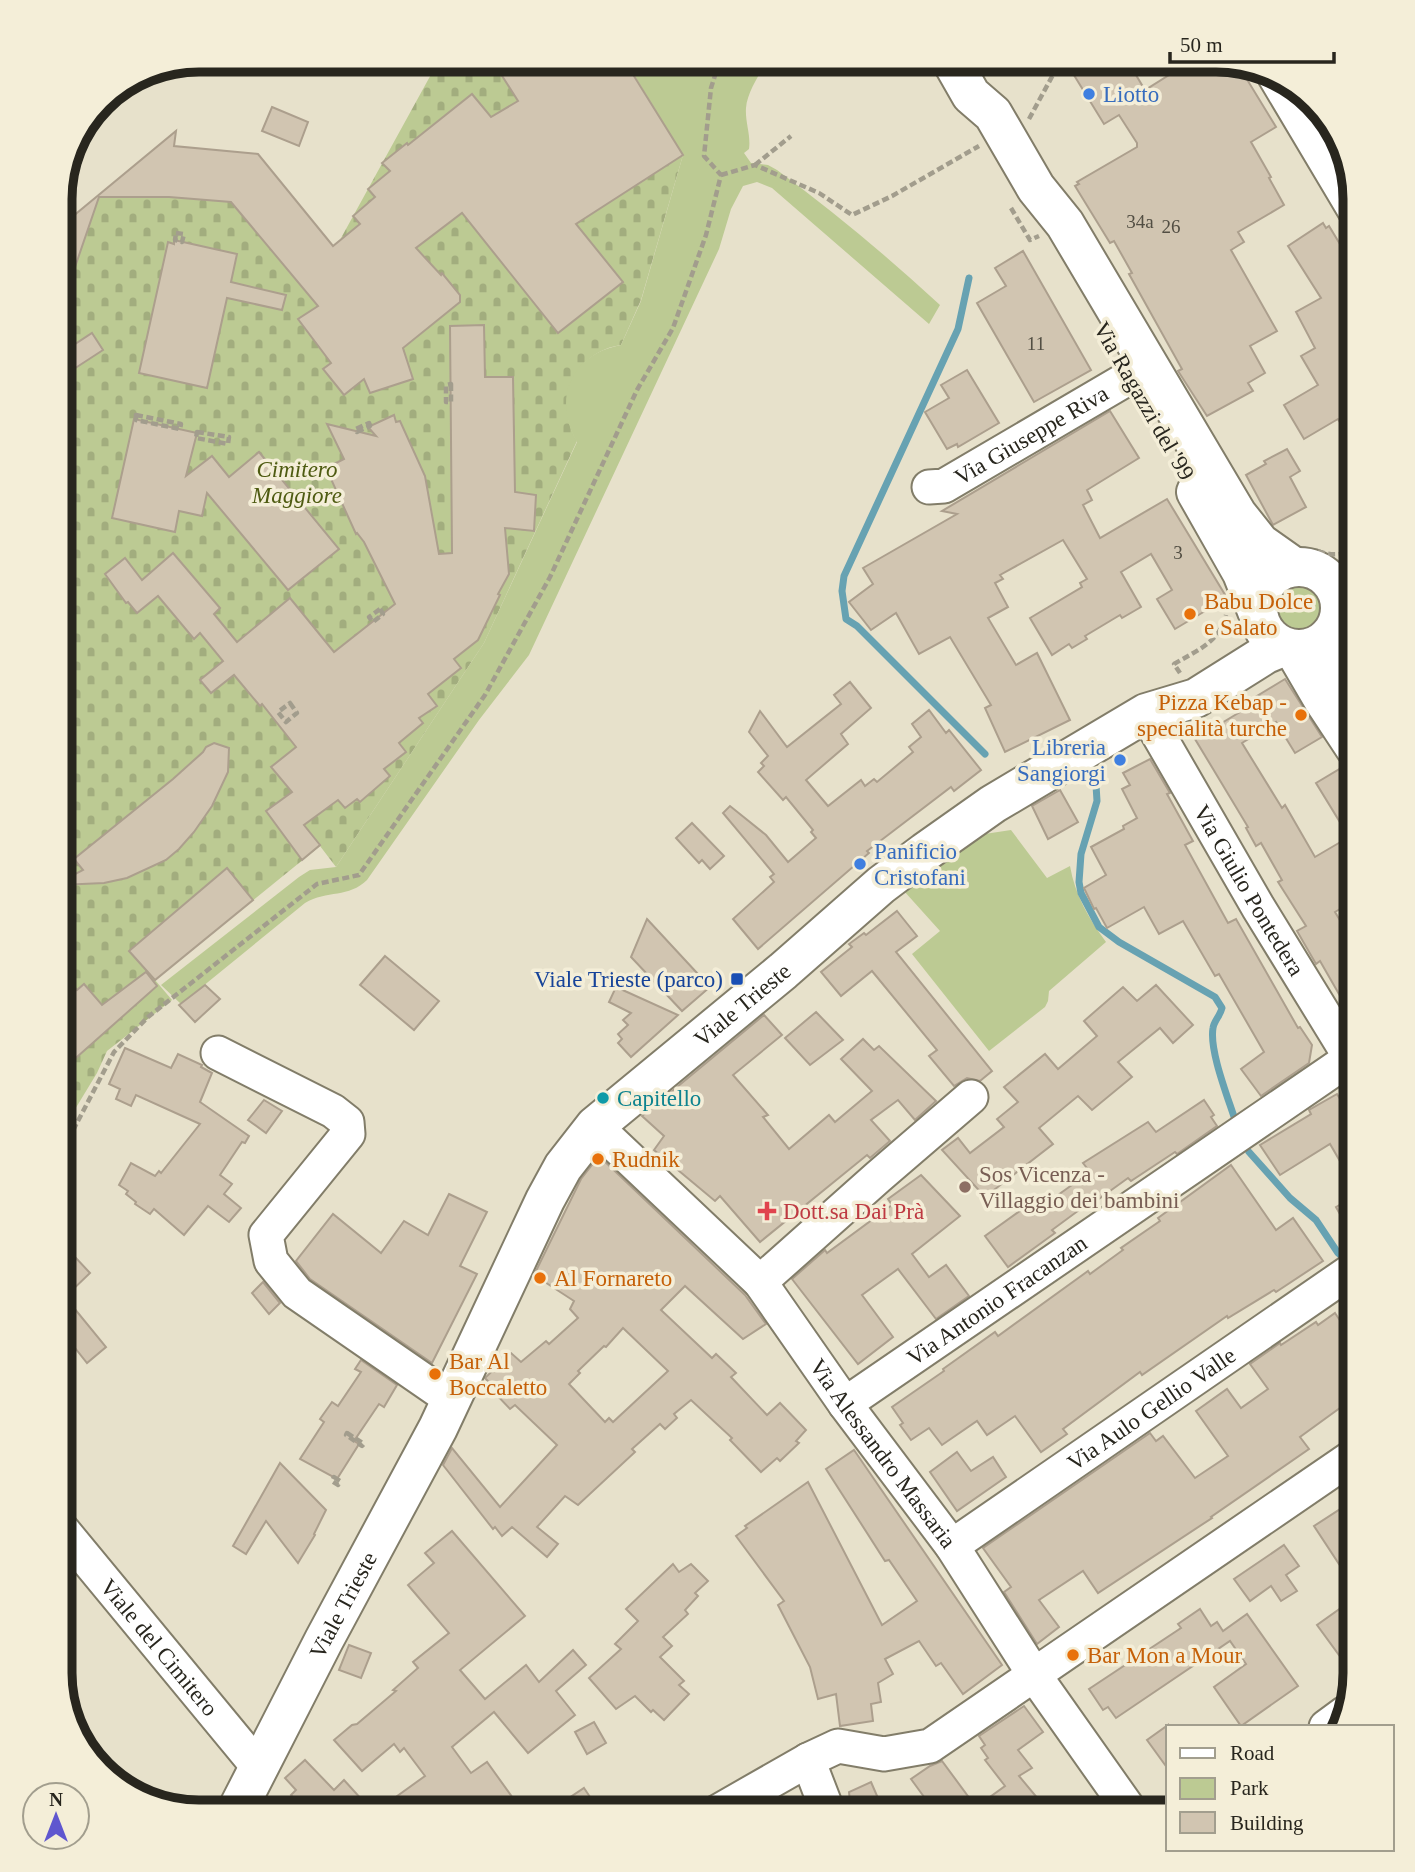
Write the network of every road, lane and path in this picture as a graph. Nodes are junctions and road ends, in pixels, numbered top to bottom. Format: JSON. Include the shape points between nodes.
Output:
{"nodes":[{"id":1,"x":716,"y":72,"type":"edge"},
{"id":2,"x":958,"y":72,"type":"edge"},
{"id":3,"x":984,"y":72,"type":"edge"},
{"id":4,"x":1055,"y":72,"type":"edge"},
{"id":5,"x":1286,"y":93,"type":"edge"},
{"id":6,"x":999,"y":124,"type":"junction"},
{"id":7,"x":791,"y":136,"type":"dead end"},
{"id":8,"x":755,"y":165,"type":"junction"},
{"id":9,"x":722,"y":175,"type":"junction"},
{"id":10,"x":1342,"y":184,"type":"edge"},
{"id":11,"x":1036,"y":188,"type":"junction"},
{"id":12,"x":1130,"y":377,"type":"junction"},
{"id":13,"x":181,"y":424,"type":"joint"},
{"id":14,"x":197,"y":432,"type":"joint"},
{"id":15,"x":929,"y":487,"type":"dead end"},
{"id":16,"x":1325,"y":571,"type":"edge"},
{"id":17,"x":1248,"y":612,"type":"junction"},
{"id":18,"x":1320,"y":632,"type":"edge"},
{"id":19,"x":1177,"y":669,"type":"dead end"},
{"id":20,"x":1343,"y":676,"type":"edge"},
{"id":21,"x":1146,"y":713,"type":"junction"},
{"id":22,"x":1343,"y":729,"type":"edge"},
{"id":23,"x":1343,"y":1042,"type":"edge"},
{"id":24,"x":218,"y":1053,"type":"dead end"},
{"id":25,"x":1343,"y":1066,"type":"edge"},
{"id":26,"x":971,"y":1097,"type":"dead end"},
{"id":27,"x":595,"y":1126,"type":"junction"},
{"id":28,"x":72,"y":1131,"type":"edge"},
{"id":29,"x":1343,"y":1276,"type":"edge"},
{"id":30,"x":760,"y":1282,"type":"junction"},
{"id":31,"x":452,"y":1400,"type":"junction"},
{"id":32,"x":845,"y":1404,"type":"junction"},
{"id":33,"x":1343,"y":1464,"type":"edge"},
{"id":34,"x":72,"y":1542,"type":"edge"},
{"id":35,"x":952,"y":1546,"type":"junction"},
{"id":36,"x":1035,"y":1676,"type":"junction"},
{"id":37,"x":808,"y":1760,"type":"junction"},
{"id":38,"x":259,"y":1768,"type":"junction"},
{"id":39,"x":242,"y":1800,"type":"edge"},
{"id":40,"x":738,"y":1800,"type":"edge"},
{"id":41,"x":823,"y":1800,"type":"edge"},
{"id":42,"x":1123,"y":1800,"type":"edge"}],
"edges":[{"from":1,"to":9,"type":"path","via":[[704,156]]},
{"from":2,"to":6,"type":"main road","name":"Via Ragazzi del '99","via":[[971,95]]},
{"from":3,"to":6,"type":"main road","name":"Via Ragazzi del '99","via":[[992,86]]},
{"from":4,"to":6,"type":"path","via":[[1028,121]]},
{"from":5,"to":10,"type":"street"},
{"from":6,"to":8,"type":"path","via":[[981,145],[852,215],[819,193]]},
{"from":6,"to":11,"type":"main road","name":"Via Ragazzi del '99"},
{"from":7,"to":8,"type":"path"},
{"from":8,"to":9,"type":"path"},
{"from":9,"to":28,"type":"path","via":[[673,328],[637,390],[550,577],[485,695],[359,875],[317,884],[148,1017],[114,1052]]},
{"from":11,"to":12,"type":"main road","name":"Via Ragazzi del '99","via":[[1049,231]]},
{"from":11,"to":16,"type":"main road","name":"Via Ragazzi del '99","via":[[1065,223],[1237,514],[1260,543]]},
{"from":12,"to":15,"type":"street","name":"Via Giuseppe Riva","via":[[944,486]]},
{"from":12,"to":17,"type":"main road","name":"Via Ragazzi del '99","via":[[1242,573]]},
{"from":13,"to":13,"type":"path","via":[[180,429],[136,420],[136,415]]},
{"from":14,"to":14,"type":"path","via":[[229,437],[228,444],[196,438]]},
{"from":16,"to":17,"type":"main road","via":[[1284,570],[1267,582]]},
{"from":16,"to":18,"type":"main road","via":[[1340,611]]},
{"from":17,"to":18,"type":"main road","name":"Via Ragazzi del '99","via":[[1272,640]]},
{"from":17,"to":19,"type":"path","via":[[1225,621],[1217,637],[1174,664]]},
{"from":17,"to":21,"type":"main road","name":"Viale Trieste","via":[[1224,650],[1182,676]]},
{"from":18,"to":20,"type":"main road"},
{"from":18,"to":21,"type":"main road","name":"Viale Trieste","via":[[1266,654],[1196,698]]},
{"from":18,"to":22,"type":"main road","via":[[1322,698]]},
{"from":21,"to":23,"type":"street","name":"Via Giulio Pontedera","via":[[1258,907]]},
{"from":21,"to":27,"type":"main road","name":"Viale Trieste","via":[[993,804],[925,852]]},
{"from":24,"to":31,"type":"street","via":[[347,1122],[348,1134],[266,1235],[271,1261],[297,1293]]},
{"from":25,"to":32,"type":"street","name":"Via Antonio Fracanzan"},
{"from":26,"to":30,"type":"street"},
{"from":27,"to":30,"type":"street","name":"Via Alessandro Massaria"},
{"from":27,"to":31,"type":"main road","name":"Viale Trieste","via":[[563,1167],[545,1200]]},
{"from":29,"to":35,"type":"street","name":"Via Aulo Gellio Valle"},
{"from":30,"to":32,"type":"street","name":"Via Alessandro Massaria"},
{"from":31,"to":38,"type":"main road","name":"Viale Trieste"},
{"from":32,"to":35,"type":"street","name":"Via Alessandro Massaria"},
{"from":33,"to":36,"type":"street"},
{"from":34,"to":38,"type":"street","name":"Viale del Cimitero"},
{"from":35,"to":36,"type":"street","name":"Via Alessandro Massaria"},
{"from":36,"to":37,"type":"street","via":[[930,1746],[884,1754],[838,1746]]},
{"from":36,"to":42,"type":"street","name":"Via Alessandro Massaria"},
{"from":37,"to":40,"type":"street"},
{"from":37,"to":41,"type":"street"},
{"from":38,"to":39,"type":"main road","name":"Viale Trieste"}]}
